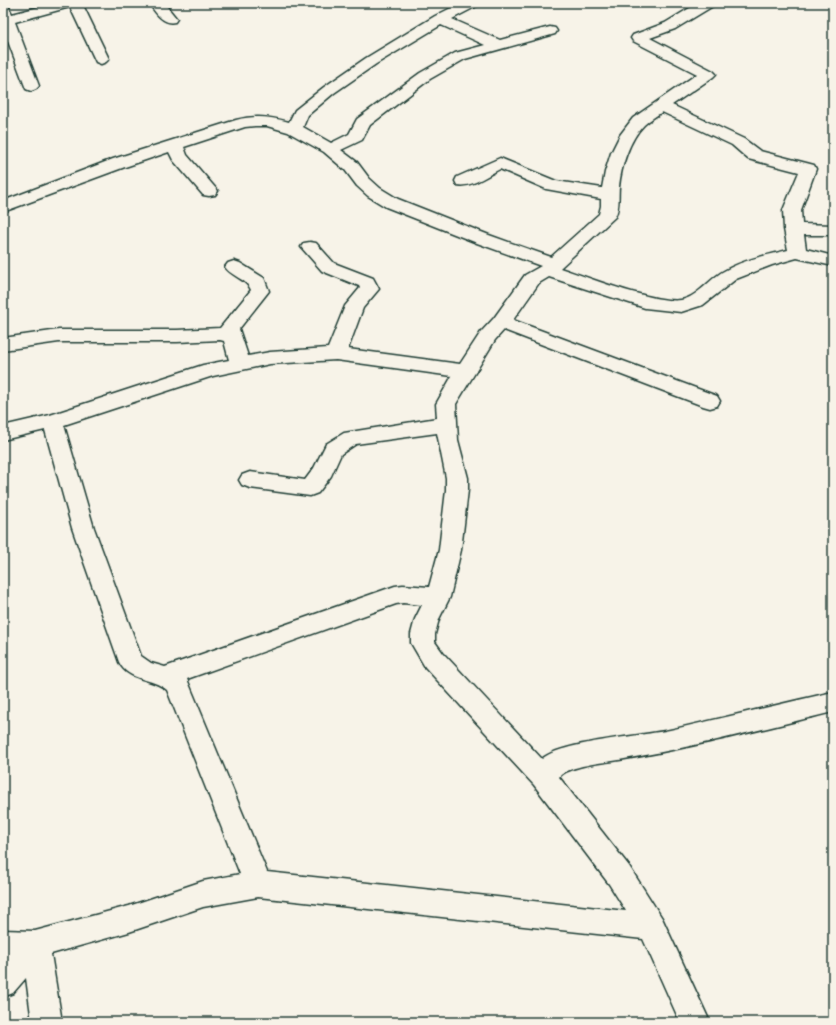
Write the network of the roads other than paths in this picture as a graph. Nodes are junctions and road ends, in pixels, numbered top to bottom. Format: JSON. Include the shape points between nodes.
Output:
{"nodes":[{"id":1,"x":70,"y":3,"type":"edge"},
{"id":2,"x":75,"y":3,"type":"edge"},
{"id":3,"x":156,"y":3,"type":"edge"},
{"id":4,"x":472,"y":3,"type":"edge"},
{"id":5,"x":708,"y":3,"type":"edge"},
{"id":6,"x":5,"y":14,"type":"edge"},
{"id":7,"x":170,"y":19,"type":"dead end"},
{"id":8,"x":440,"y":19,"type":"junction"},
{"id":9,"x":550,"y":31,"type":"dead end"},
{"id":10,"x":498,"y":45,"type":"junction"},
{"id":11,"x":101,"y":59,"type":"dead end"},
{"id":12,"x":31,"y":86,"type":"dead end"},
{"id":13,"x":661,"y":106,"type":"junction"},
{"id":14,"x":294,"y":129,"type":"junction"},
{"id":15,"x":175,"y":145,"type":"junction"},
{"id":16,"x":330,"y":149,"type":"junction"},
{"id":17,"x":463,"y":182,"type":"dead end"},
{"id":18,"x":209,"y":191,"type":"dead end"},
{"id":19,"x":610,"y":195,"type":"junction"},
{"id":20,"x":3,"y":207,"type":"edge"},
{"id":21,"x":793,"y":229,"type":"junction"},
{"id":22,"x":833,"y":230,"type":"edge"},
{"id":23,"x":310,"y":247,"type":"dead end"},
{"id":24,"x":796,"y":253,"type":"junction"},
{"id":25,"x":833,"y":261,"type":"edge"},
{"id":26,"x":234,"y":267,"type":"dead end"},
{"id":27,"x":550,"y":267,"type":"junction"},
{"id":28,"x":501,"y":322,"type":"junction"},
{"id":29,"x":233,"y":337,"type":"junction"},
{"id":30,"x":3,"y":344,"type":"edge"},
{"id":31,"x":336,"y":354,"type":"junction"},
{"id":32,"x":240,"y":363,"type":"junction"},
{"id":33,"x":465,"y":371,"type":"junction"},
{"id":34,"x":710,"y":401,"type":"dead end"},
{"id":35,"x":53,"y":421,"type":"junction"},
{"id":36,"x":446,"y":424,"type":"junction"},
{"id":37,"x":3,"y":433,"type":"edge"},
{"id":38,"x":250,"y":480,"type":"dead end"},
{"id":39,"x":438,"y":597,"type":"junction"},
{"id":40,"x":165,"y":677,"type":"junction"},
{"id":41,"x":833,"y":702,"type":"edge"},
{"id":42,"x":543,"y":777,"type":"junction"},
{"id":43,"x":258,"y":884,"type":"junction"},
{"id":44,"x":652,"y":927,"type":"junction"},
{"id":45,"x":3,"y":944,"type":"edge"},
{"id":46,"x":35,"y":945,"type":"junction"},
{"id":47,"x":3,"y":983,"type":"edge"},
{"id":48,"x":46,"y":1022,"type":"edge"},
{"id":49,"x":695,"y":1022,"type":"edge"}],
"edges":[{"from":1,"to":6,"type":"street"},
{"from":2,"to":11,"type":"street"},
{"from":3,"to":7,"type":"street"},
{"from":4,"to":8,"type":"street"},
{"from":5,"to":13,"type":"street","via":[[670,26],[638,38],[708,74]]},
{"from":6,"to":12,"type":"street"},
{"from":8,"to":10,"type":"street"},
{"from":8,"to":14,"type":"street","via":[[329,90],[301,113]]},
{"from":9,"to":10,"type":"street"},
{"from":10,"to":16,"type":"street","via":[[460,56],[425,76],[363,122],[356,137]]},
{"from":13,"to":19,"type":"street","via":[[631,130],[620,154]]},
{"from":13,"to":21,"type":"street","via":[[738,142],[754,155],[808,170],[792,210]]},
{"from":14,"to":15,"type":"street","via":[[268,120],[255,120]]},
{"from":14,"to":16,"type":"street"},
{"from":15,"to":18,"type":"street","via":[[179,156]]},
{"from":15,"to":20,"type":"street","via":[[119,163]]},
{"from":16,"to":27,"type":"street","via":[[351,166],[374,192],[392,203]]},
{"from":17,"to":19,"type":"street","via":[[500,163],[552,185]]},
{"from":19,"to":27,"type":"street","via":[[611,206],[606,217]]},
{"from":21,"to":22,"type":"street"},
{"from":21,"to":24,"type":"street"},
{"from":23,"to":31,"type":"street","via":[[328,267],[366,282],[370,289],[354,306]]},
{"from":24,"to":25,"type":"street"},
{"from":24,"to":27,"type":"street","via":[[730,275],[696,301],[681,306],[652,304]]},
{"from":26,"to":29,"type":"street","via":[[258,282],[260,291],[229,328]]},
{"from":27,"to":28,"type":"street","via":[[532,279]]},
{"from":28,"to":33,"type":"street","via":[[488,336]]},
{"from":28,"to":34,"type":"street"},
{"from":29,"to":30,"type":"street","via":[[220,334],[59,336]]},
{"from":29,"to":32,"type":"street"},
{"from":31,"to":32,"type":"street","via":[[270,358]]},
{"from":31,"to":33,"type":"street"},
{"from":32,"to":35,"type":"street"},
{"from":33,"to":36,"type":"street","via":[[446,404]]},
{"from":35,"to":37,"type":"street"},
{"from":35,"to":40,"type":"street","via":[[83,528],[131,662],[138,669]]},
{"from":36,"to":38,"type":"street","via":[[351,438],[333,449],[323,471],[310,488]]},
{"from":36,"to":39,"type":"street","via":[[457,490],[450,550]]},
{"from":39,"to":40,"type":"street","via":[[403,594],[391,596]]},
{"from":39,"to":42,"type":"street","via":[[427,618],[423,643],[434,660]]},
{"from":40,"to":43,"type":"street","via":[[177,684]]},
{"from":41,"to":42,"type":"street","via":[[682,738],[565,760],[553,765]]},
{"from":42,"to":44,"type":"street","via":[[619,876]]},
{"from":43,"to":44,"type":"street"},
{"from":43,"to":46,"type":"street","via":[[203,894],[129,920]]},
{"from":44,"to":49,"type":"street"},
{"from":45,"to":46,"type":"street"},
{"from":46,"to":47,"type":"street"},
{"from":46,"to":48,"type":"street"}]}
